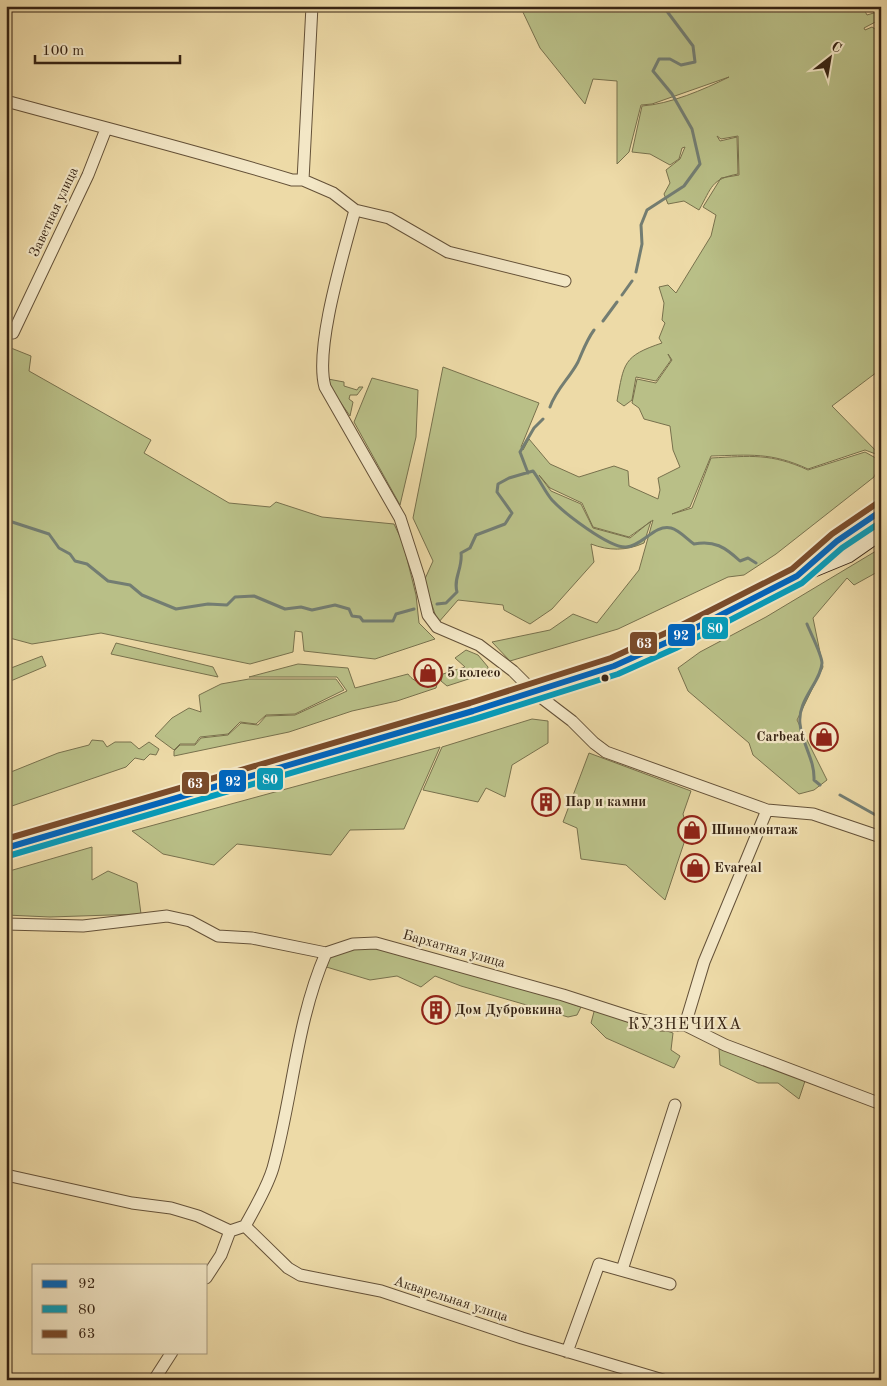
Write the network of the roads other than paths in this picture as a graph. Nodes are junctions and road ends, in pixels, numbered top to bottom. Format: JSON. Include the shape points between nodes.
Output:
{"nodes":[{"id":1,"x":312,"y":6,"type":"edge"},
{"id":2,"x":6,"y":101,"type":"edge"},
{"id":3,"x":106,"y":129,"type":"junction"},
{"id":4,"x":302,"y":180,"type":"junction"},
{"id":5,"x":355,"y":210,"type":"junction"},
{"id":6,"x":565,"y":281,"type":"dead end"},
{"id":7,"x":13,"y":333,"type":"dead end"},
{"id":8,"x":881,"y":510,"type":"edge"},
{"id":9,"x":881,"y":532,"type":"edge"},
{"id":10,"x":797,"y":576,"type":"junction"},
{"id":11,"x":534,"y":692,"type":"junction"},
{"id":12,"x":767,"y":810,"type":"junction"},
{"id":13,"x":881,"y":837,"type":"edge"},
{"id":14,"x":6,"y":848,"type":"edge"},
{"id":15,"x":6,"y":924,"type":"edge"},
{"id":16,"x":326,"y":953,"type":"junction"},
{"id":17,"x":686,"y":1025,"type":"junction"},
{"id":18,"x":881,"y":1104,"type":"edge"},
{"id":19,"x":675,"y":1105,"type":"dead end"},
{"id":20,"x":6,"y":1175,"type":"edge"},
{"id":21,"x":245,"y":1226,"type":"junction"},
{"id":22,"x":230,"y":1231,"type":"junction"},
{"id":23,"x":622,"y":1270,"type":"junction"},
{"id":24,"x":208,"y":1275,"type":"edge"},
{"id":25,"x":670,"y":1284,"type":"dead end"},
{"id":26,"x":568,"y":1352,"type":"junction"},
{"id":27,"x":171,"y":1354,"type":"edge"},
{"id":28,"x":154,"y":1380,"type":"edge"},
{"id":29,"x":663,"y":1380,"type":"edge"}],
"edges":[{"from":1,"to":4,"type":"street"},
{"from":2,"to":3,"type":"street"},
{"from":3,"to":4,"type":"street","via":[[292,180]]},
{"from":3,"to":7,"type":"street","name":"Заветная улица","via":[[88,175]]},
{"from":4,"to":5,"type":"street","via":[[333,193]]},
{"from":5,"to":6,"type":"street","via":[[389,218],[448,252]]},
{"from":5,"to":11,"type":"street","via":[[333,295],[324,344],[322,379],[400,518],[432,621],[437,627],[478,645],[513,671]]},
{"from":8,"to":10,"type":"main road","via":[[837,541]]},
{"from":9,"to":10,"type":"main road","via":[[848,555]]},
{"from":10,"to":11,"type":"main road","via":[[630,658]]},
{"from":11,"to":12,"type":"street","via":[[606,752]]},
{"from":11,"to":14,"type":"main road"},
{"from":12,"to":13,"type":"street","via":[[813,814]]},
{"from":12,"to":17,"type":"street","via":[[704,962]]},
{"from":15,"to":16,"type":"street","name":"Бархатная улица","via":[[84,926],[167,916],[178,917],[218,936],[252,938]]},
{"from":16,"to":17,"type":"street","name":"Бархатная улица","via":[[353,944],[376,943],[634,1018],[661,1025]]},
{"from":16,"to":21,"type":"street","via":[[302,1025],[273,1169]]},
{"from":17,"to":18,"type":"street","name":"Бархатная улица","via":[[725,1045]]},
{"from":19,"to":23,"type":"street"},
{"from":20,"to":22,"type":"street","via":[[132,1203],[171,1208]]},
{"from":21,"to":22,"type":"street"},
{"from":21,"to":26,"type":"street","name":"Акварельная улица","via":[[293,1272],[380,1291]]},
{"from":22,"to":24,"type":"street","via":[[221,1255]]},
{"from":23,"to":25,"type":"street"},
{"from":23,"to":26,"type":"street","via":[[599,1264]]},
{"from":26,"to":29,"type":"street","name":"Акварельная улица"},
{"from":27,"to":28,"type":"street"}]}
